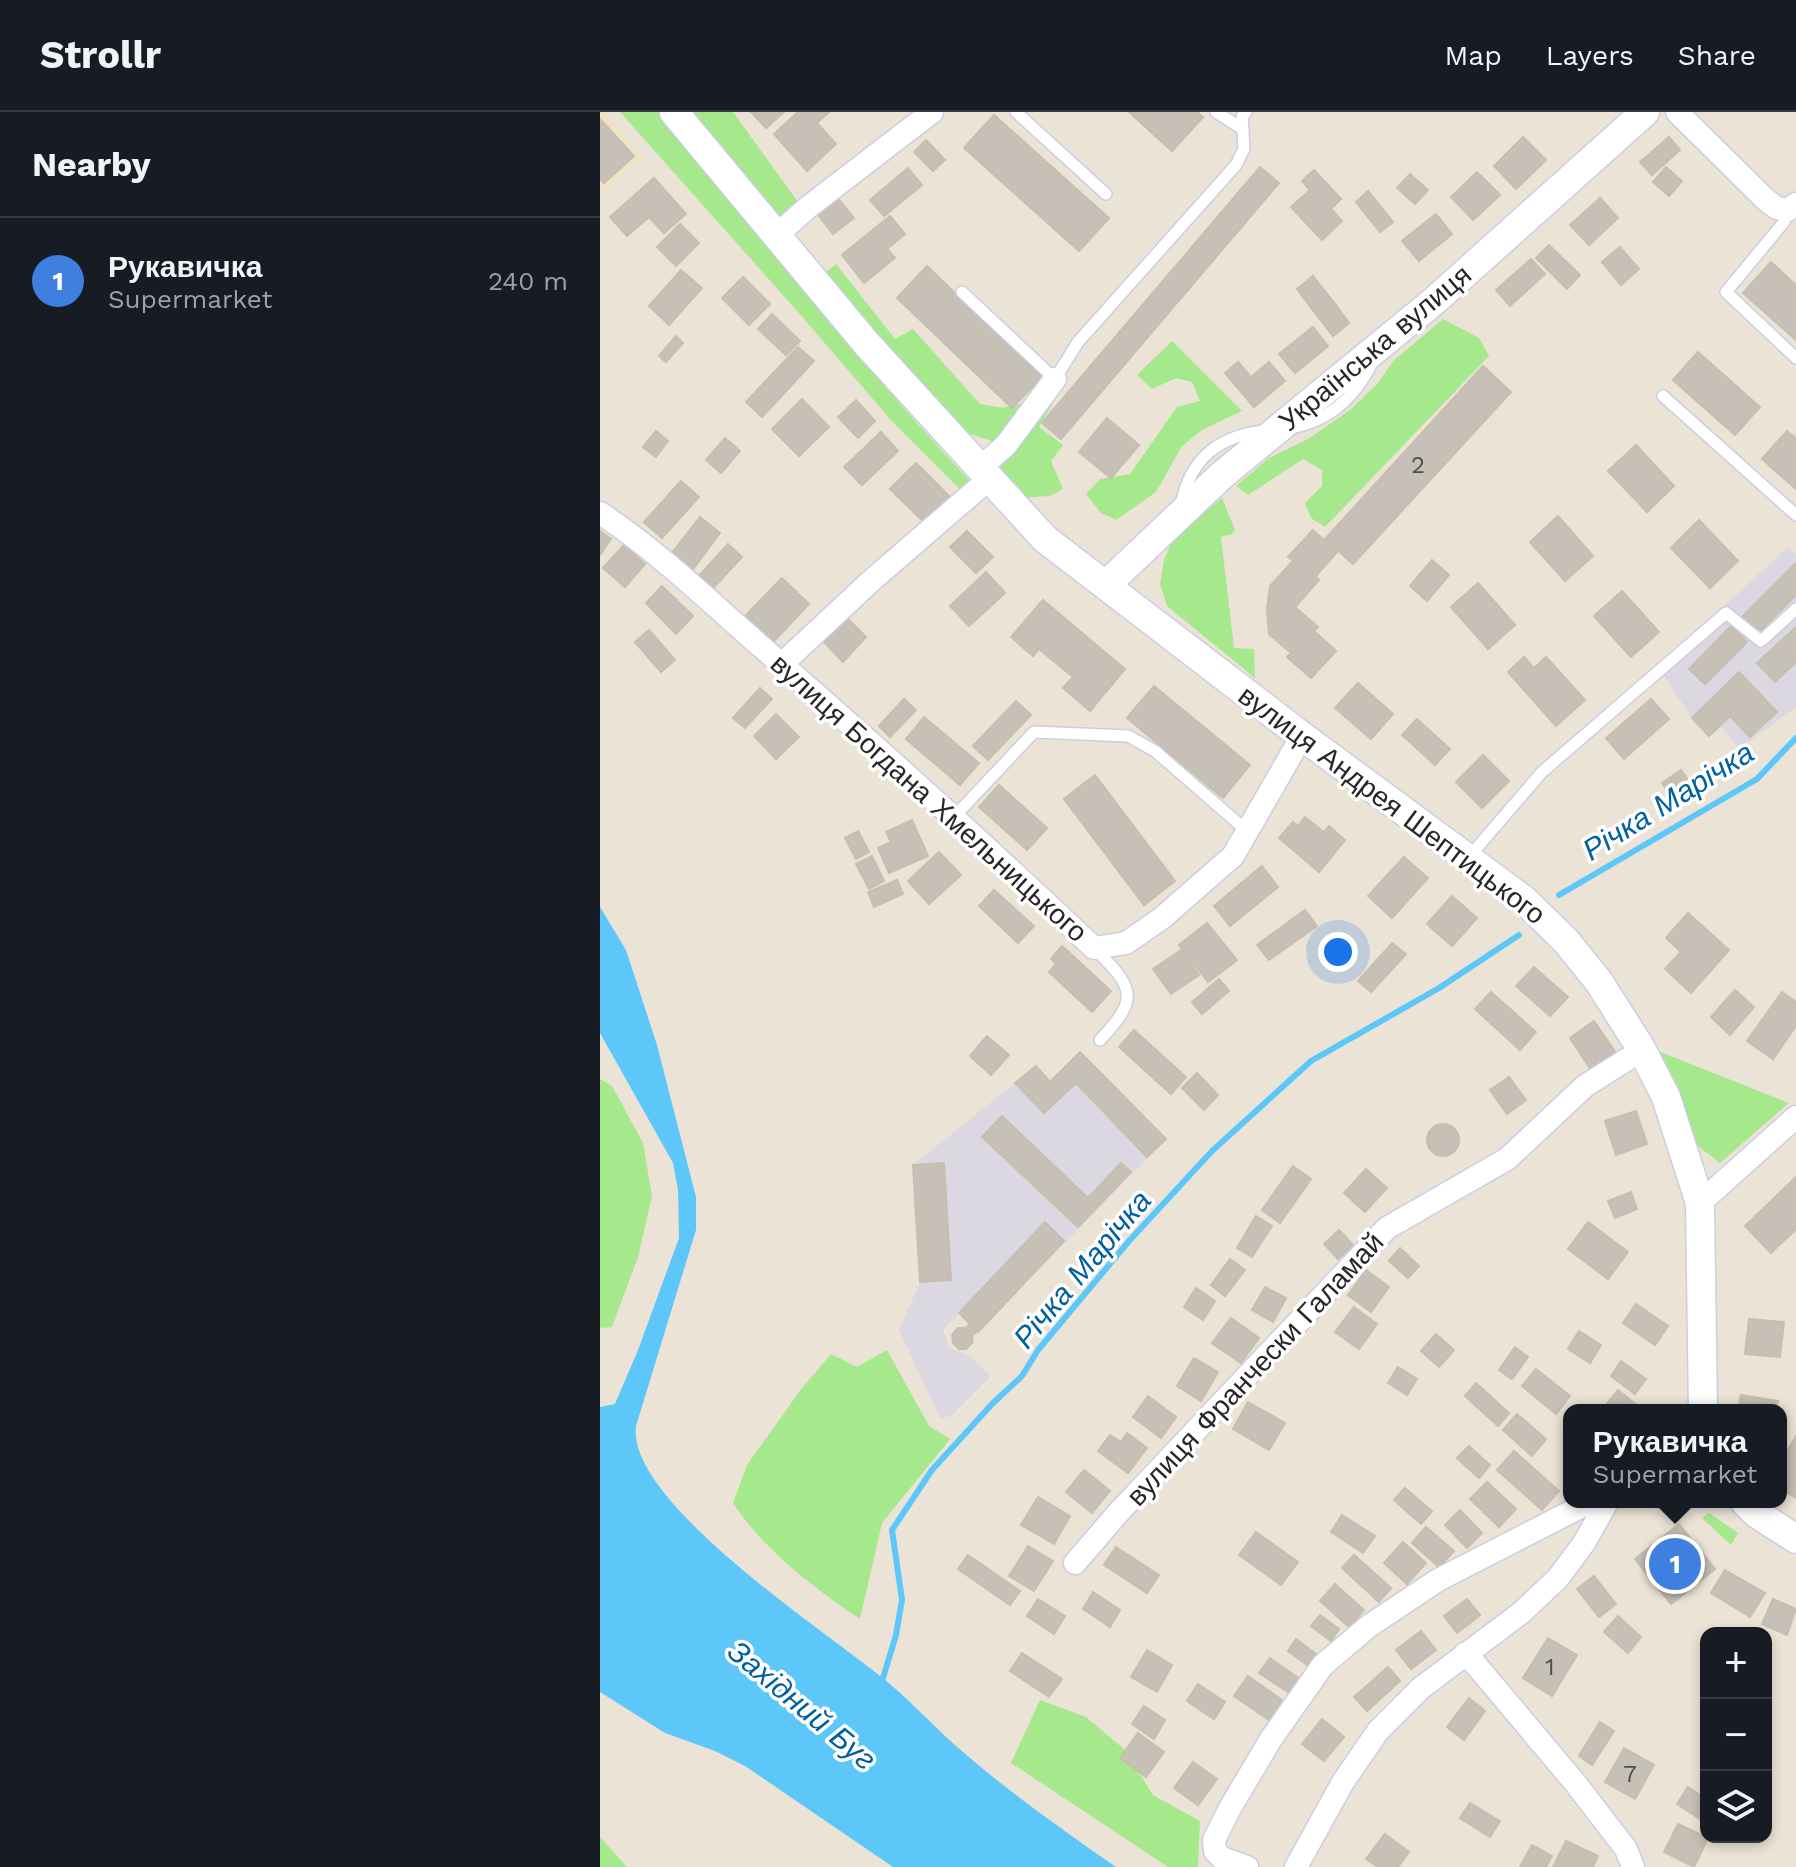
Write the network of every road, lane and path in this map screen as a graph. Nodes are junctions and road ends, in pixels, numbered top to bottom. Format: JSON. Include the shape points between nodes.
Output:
{"nodes":[{"id":1,"x":674,"y":112,"type":"edge"},
{"id":2,"x":932,"y":112,"type":"edge"},
{"id":3,"x":1016,"y":112,"type":"edge"},
{"id":4,"x":1216,"y":112,"type":"edge"},
{"id":5,"x":1246,"y":112,"type":"edge"},
{"id":6,"x":1645,"y":112,"type":"edge"},
{"id":7,"x":1677,"y":112,"type":"edge"},
{"id":8,"x":1243,"y":129,"type":"junction"},
{"id":9,"x":1106,"y":194,"type":"dead end"},
{"id":10,"x":1792,"y":207,"type":"edge"},
{"id":11,"x":776,"y":236,"type":"junction"},
{"id":12,"x":962,"y":292,"type":"dead end"},
{"id":13,"x":1796,"y":358,"type":"edge"},
{"id":14,"x":1055,"y":379,"type":"junction"},
{"id":15,"x":1663,"y":396,"type":"dead end"},
{"id":16,"x":984,"y":474,"type":"junction"},
{"id":17,"x":600,"y":513,"type":"edge"},
{"id":18,"x":1796,"y":515,"type":"edge"},
{"id":19,"x":1106,"y":585,"type":"junction"},
{"id":20,"x":1796,"y":609,"type":"edge"},
{"id":21,"x":782,"y":664,"type":"junction"},
{"id":22,"x":1302,"y":736,"type":"junction"},
{"id":23,"x":954,"y":817,"type":"junction"},
{"id":24,"x":1247,"y":831,"type":"junction"},
{"id":25,"x":1467,"y":860,"type":"junction"},
{"id":26,"x":1094,"y":948,"type":"junction"},
{"id":27,"x":1100,"y":1040,"type":"dead end"},
{"id":28,"x":1642,"y":1050,"type":"junction"},
{"id":29,"x":1796,"y":1117,"type":"edge"},
{"id":30,"x":1700,"y":1203,"type":"junction"},
{"id":31,"x":1703,"y":1404,"type":"edge"},
{"id":32,"x":1578,"y":1508,"type":"edge"},
{"id":33,"x":1604,"y":1508,"type":"edge"},
{"id":34,"x":1751,"y":1508,"type":"edge"},
{"id":35,"x":1796,"y":1539,"type":"edge"},
{"id":36,"x":1075,"y":1563,"type":"dead end"},
{"id":37,"x":1466,"y":1653,"type":"junction"},
{"id":38,"x":1247,"y":1867,"type":"edge"},
{"id":39,"x":1296,"y":1867,"type":"edge"},
{"id":40,"x":1633,"y":1867,"type":"edge"}],
"edges":[{"from":1,"to":11,"type":"street","name":"вулиця Андрея Шептицького"},
{"from":2,"to":11,"type":"street"},
{"from":3,"to":9,"type":"lane"},
{"from":4,"to":8,"type":"lane"},
{"from":5,"to":8,"type":"lane"},
{"from":6,"to":19,"type":"street","name":"Українська вулиця","via":[[1444,292],[1179,514]]},
{"from":7,"to":10,"type":"street","via":[[1766,200],[1777,208]]},
{"from":8,"to":14,"type":"lane","via":[[1244,149],[1236,165],[1078,342]]},
{"from":10,"to":13,"type":"lane","via":[[1726,292]]},
{"from":11,"to":16,"type":"street","name":"вулиця Андрея Шептицького"},
{"from":12,"to":14,"type":"lane"},
{"from":14,"to":16,"type":"street"},
{"from":15,"to":18,"type":"lane"},
{"from":16,"to":19,"type":"street","name":"вулиця Андрея Шептицького","via":[[1045,539]]},
{"from":16,"to":21,"type":"street"},
{"from":17,"to":21,"type":"street","name":"вулиця Богдана Хмельницького","via":[[632,534]]},
{"from":19,"to":22,"type":"street","name":"вулиця Андрея Шептицького"},
{"from":20,"to":25,"type":"lane","via":[[1761,641],[1726,613],[1542,772]]},
{"from":21,"to":23,"type":"street","name":"вулиця Богдана Хмельницького"},
{"from":22,"to":24,"type":"street","name":"вулиця Богдана Хмельницького"},
{"from":22,"to":25,"type":"street","name":"вулиця Андрея Шептицького"},
{"from":23,"to":24,"type":"lane","via":[[1034,732],[1128,736],[1155,751]]},
{"from":23,"to":26,"type":"street","name":"вулиця Богдана Хмельницького"},
{"from":24,"to":26,"type":"street","name":"вулиця Богдана Хмельницького","via":[[1233,856],[1162,918],[1126,943]]},
{"from":25,"to":28,"type":"street","name":"вулиця Андрея Шептицького","via":[[1524,900],[1566,941]]},
{"from":26,"to":27,"type":"lane","via":[[1122,976],[1127,989],[1119,1020]]},
{"from":28,"to":30,"type":"street","name":"вулиця Андрея Шептицького","via":[[1666,1097]]},
{"from":28,"to":36,"type":"street","name":"вулиця Франчески Галамай","via":[[1585,1086],[1507,1159],[1387,1228]]},
{"from":29,"to":30,"type":"street"},
{"from":30,"to":31,"type":"street","name":"вулиця Андрея Шептицького"},
{"from":32,"to":38,"type":"street","via":[[1438,1580],[1369,1626],[1323,1665],[1271,1739],[1214,1840],[1222,1858]]},
{"from":33,"to":37,"type":"street","via":[[1558,1578]]},
{"from":34,"to":35,"type":"street"},
{"from":37,"to":39,"type":"street","via":[[1378,1731]]},
{"from":37,"to":40,"type":"street","via":[[1576,1784],[1626,1849]]}]}
